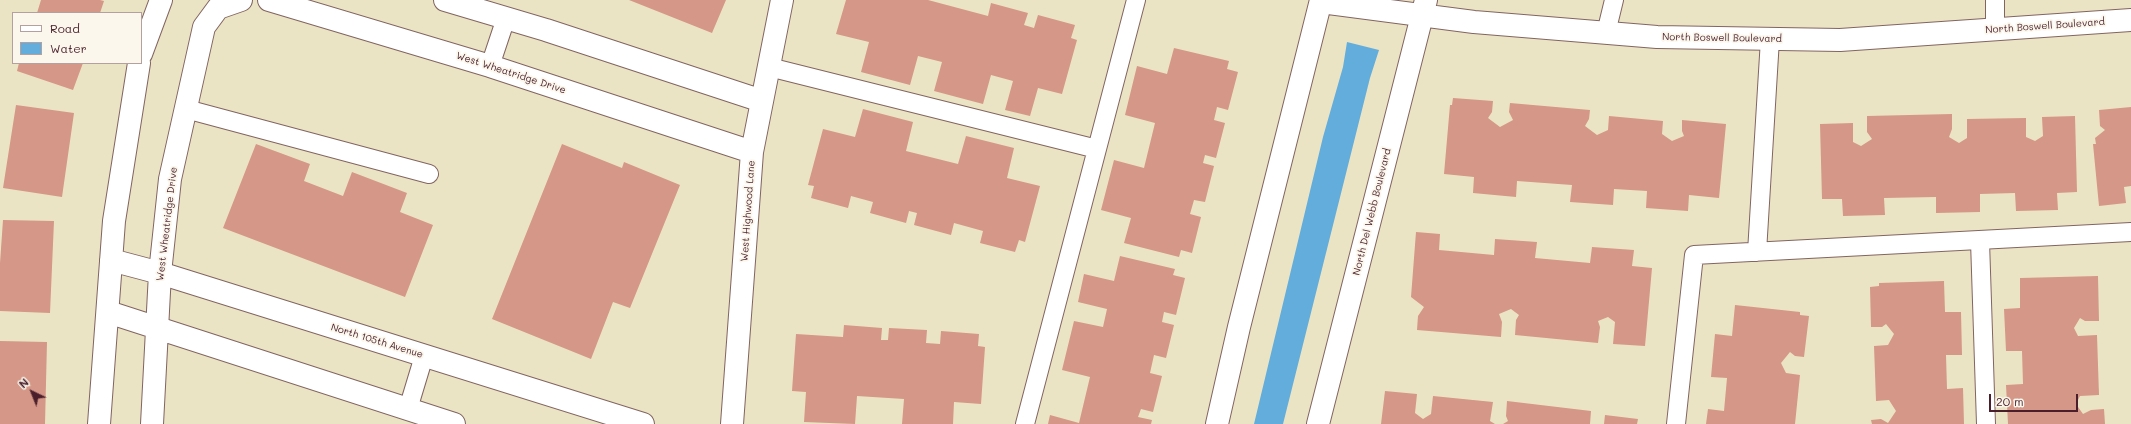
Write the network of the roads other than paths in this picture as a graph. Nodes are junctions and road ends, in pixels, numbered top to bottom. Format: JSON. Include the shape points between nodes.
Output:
{"nodes":[{"id":1,"x":161,"y":0,"type":"edge"},
{"id":2,"x":241,"y":0,"type":"edge"},
{"id":3,"x":269,"y":0,"type":"edge"},
{"id":4,"x":445,"y":0,"type":"edge"},
{"id":5,"x":782,"y":0,"type":"edge"},
{"id":6,"x":1136,"y":0,"type":"edge"},
{"id":7,"x":1614,"y":0,"type":"edge"},
{"id":8,"x":1995,"y":0,"type":"edge"},
{"id":9,"x":1319,"y":1,"type":"edge"},
{"id":10,"x":214,"y":4,"type":"edge"},
{"id":11,"x":1424,"y":8,"type":"edge"},
{"id":12,"x":506,"y":18,"type":"junction"},
{"id":13,"x":2131,"y":20,"type":"edge"},
{"id":14,"x":1995,"y":29,"type":"junction"},
{"id":15,"x":1606,"y":33,"type":"junction"},
{"id":16,"x":1770,"y":38,"type":"junction"},
{"id":17,"x":142,"y":51,"type":"edge"},
{"id":18,"x":139,"y":64,"type":"edge"},
{"id":19,"x":490,"y":66,"type":"junction"},
{"id":20,"x":768,"y":68,"type":"junction"},
{"id":21,"x":762,"y":101,"type":"junction"},
{"id":22,"x":186,"y":109,"type":"junction"},
{"id":23,"x":1097,"y":149,"type":"junction"},
{"id":24,"x":752,"y":152,"type":"junction"},
{"id":25,"x":429,"y":174,"type":"dead end"},
{"id":26,"x":2131,"y":232,"type":"edge"},
{"id":27,"x":1980,"y":241,"type":"junction"},
{"id":28,"x":1758,"y":252,"type":"junction"},
{"id":29,"x":111,"y":260,"type":"junction"},
{"id":30,"x":160,"y":273,"type":"junction"},
{"id":31,"x":108,"y":312,"type":"junction"},
{"id":32,"x":158,"y":329,"type":"junction"},
{"id":33,"x":424,"y":356,"type":"junction"},
{"id":34,"x":408,"y":409,"type":"junction"},
{"id":35,"x":99,"y":424,"type":"edge"},
{"id":36,"x":152,"y":424,"type":"edge"},
{"id":37,"x":454,"y":424,"type":"edge"},
{"id":38,"x":642,"y":424,"type":"edge"},
{"id":39,"x":732,"y":424,"type":"edge"},
{"id":40,"x":1025,"y":424,"type":"edge"},
{"id":41,"x":1217,"y":424,"type":"edge"},
{"id":42,"x":1318,"y":424,"type":"edge"},
{"id":43,"x":1676,"y":424,"type":"edge"},
{"id":44,"x":1986,"y":424,"type":"edge"}],
"edges":[{"from":1,"to":17,"type":"street"},
{"from":2,"to":10,"type":"street","name":"West Wheatridge Drive"},
{"from":3,"to":19,"type":"street","name":"West Wheatridge Drive"},
{"from":4,"to":12,"type":"street"},
{"from":5,"to":20,"type":"street","name":"West Highwood Lane"},
{"from":6,"to":23,"type":"lane"},
{"from":7,"to":15,"type":"lane"},
{"from":8,"to":14,"type":"lane"},
{"from":9,"to":11,"type":"street","name":"North Boswell Boulevard"},
{"from":9,"to":41,"type":"street"},
{"from":10,"to":22,"type":"street","name":"West Wheatridge Drive","via":[[204,27]]},
{"from":11,"to":15,"type":"street","name":"North Boswell Boulevard","via":[[1474,22]]},
{"from":11,"to":42,"type":"street","name":"North Del Webb Boulevard"},
{"from":12,"to":19,"type":"lane"},
{"from":12,"to":21,"type":"street"},
{"from":13,"to":14,"type":"street","name":"North Boswell Boulevard"},
{"from":14,"to":16,"type":"street","name":"North Boswell Boulevard","via":[[1840,40]]},
{"from":15,"to":16,"type":"street","name":"North Boswell Boulevard","via":[[1657,37]]},
{"from":16,"to":28,"type":"lane"},
{"from":18,"to":29,"type":"street","via":[[115,214]]},
{"from":19,"to":24,"type":"street","name":"West Wheatridge Drive"},
{"from":20,"to":21,"type":"street","name":"West Highwood Lane"},
{"from":20,"to":23,"type":"lane"},
{"from":21,"to":24,"type":"street","name":"West Highwood Lane"},
{"from":22,"to":25,"type":"lane"},
{"from":22,"to":30,"type":"street","name":"West Wheatridge Drive","via":[[170,179]]},
{"from":23,"to":40,"type":"lane"},
{"from":24,"to":39,"type":"street","name":"West Highwood Lane"},
{"from":26,"to":27,"type":"lane"},
{"from":27,"to":28,"type":"lane"},
{"from":27,"to":44,"type":"lane"},
{"from":28,"to":43,"type":"lane","via":[[1694,255]]},
{"from":29,"to":30,"type":"street","name":"North 105th Avenue"},
{"from":29,"to":31,"type":"street"},
{"from":30,"to":32,"type":"street","name":"West Wheatridge Drive"},
{"from":30,"to":33,"type":"street","name":"North 105th Avenue"},
{"from":31,"to":32,"type":"street"},
{"from":31,"to":35,"type":"street"},
{"from":32,"to":34,"type":"street"},
{"from":32,"to":36,"type":"street","name":"West Wheatridge Drive"},
{"from":33,"to":34,"type":"lane"},
{"from":33,"to":38,"type":"street","name":"North 105th Avenue"},
{"from":34,"to":37,"type":"street"}]}
